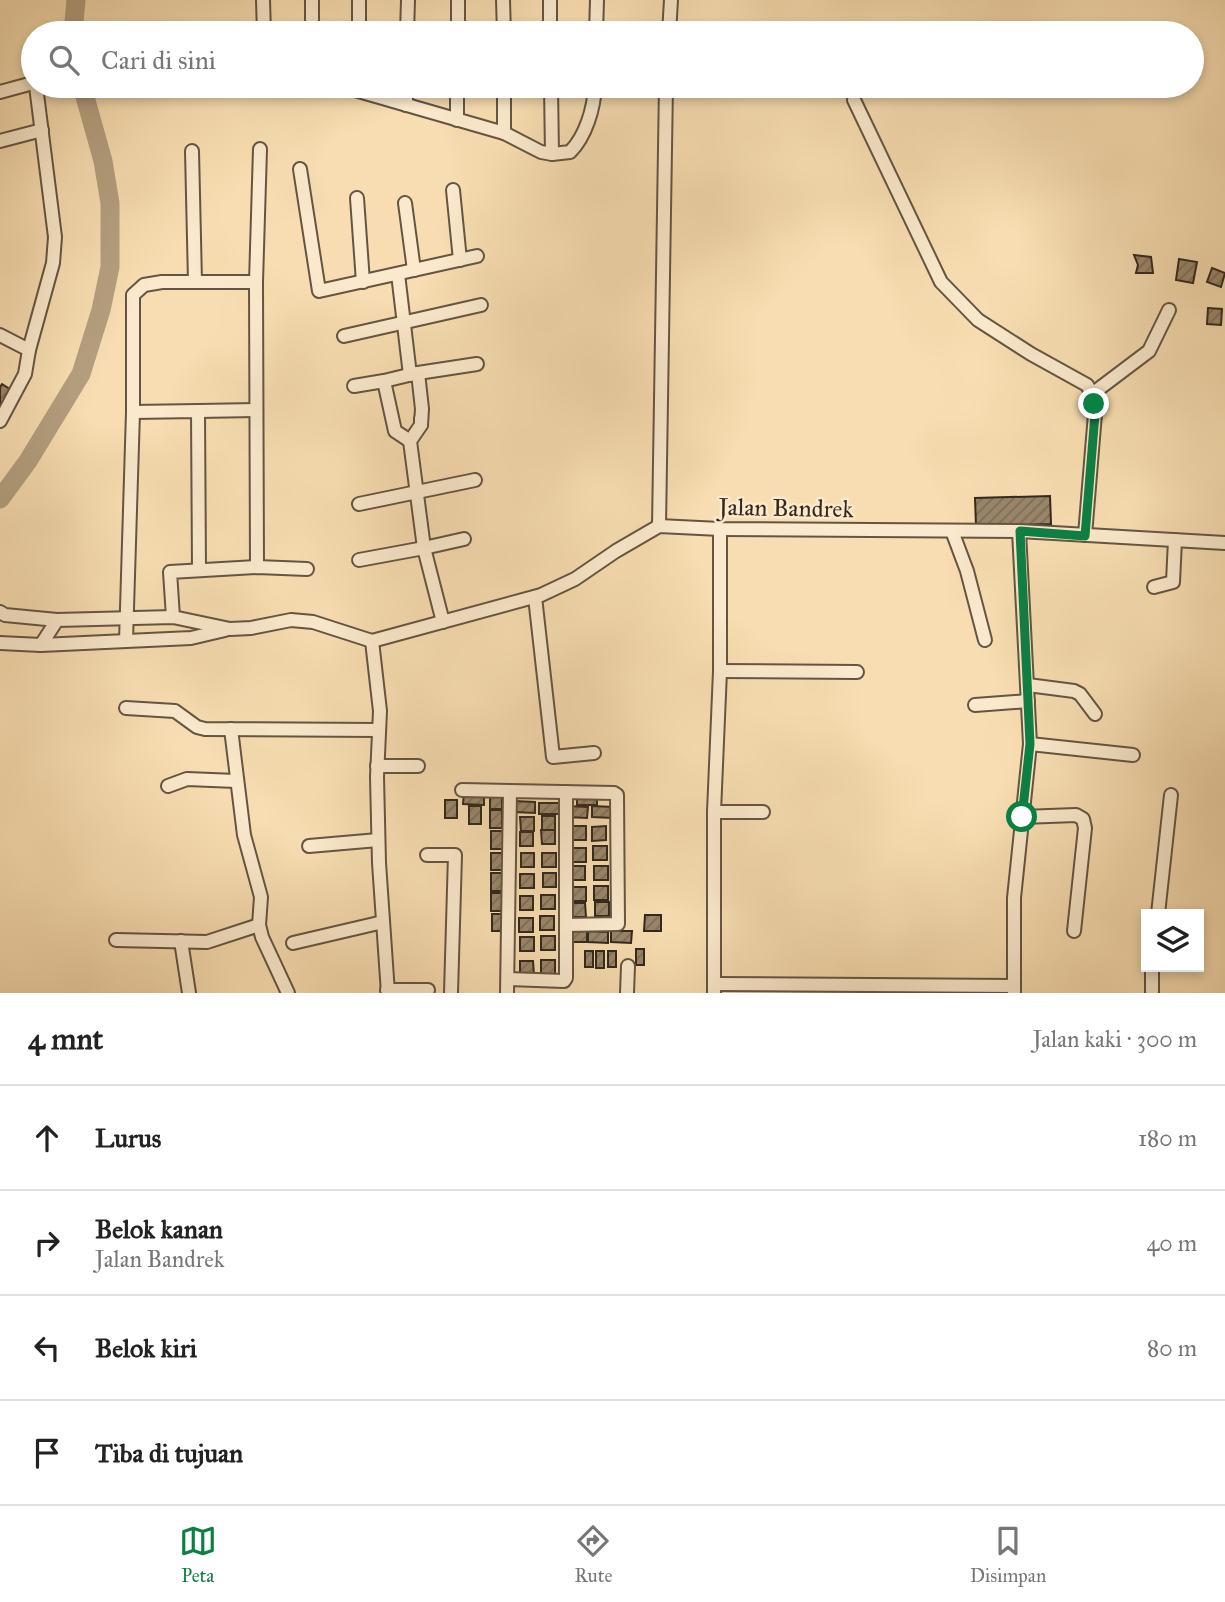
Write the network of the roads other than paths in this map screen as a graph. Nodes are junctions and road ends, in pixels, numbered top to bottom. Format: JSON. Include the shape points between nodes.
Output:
{"nodes":[{"id":1,"x":263,"y":0,"type":"edge"},
{"id":2,"x":312,"y":0,"type":"edge"},
{"id":3,"x":359,"y":0,"type":"edge"},
{"id":4,"x":408,"y":0,"type":"edge"},
{"id":5,"x":458,"y":0,"type":"edge"},
{"id":6,"x":503,"y":0,"type":"edge"},
{"id":7,"x":550,"y":0,"type":"edge"},
{"id":8,"x":597,"y":0,"type":"edge"},
{"id":9,"x":671,"y":0,"type":"edge"},
{"id":10,"x":264,"y":21,"type":"edge"},
{"id":11,"x":312,"y":21,"type":"edge"},
{"id":12,"x":359,"y":21,"type":"edge"},
{"id":13,"x":407,"y":21,"type":"edge"},
{"id":14,"x":458,"y":21,"type":"edge"},
{"id":15,"x":504,"y":21,"type":"edge"},
{"id":16,"x":550,"y":21,"type":"edge"},
{"id":17,"x":596,"y":21,"type":"edge"},
{"id":18,"x":670,"y":21,"type":"edge"},
{"id":19,"x":21,"y":88,"type":"edge"},
{"id":20,"x":0,"y":92,"type":"edge"},
{"id":21,"x":37,"y":98,"type":"edge"},
{"id":22,"x":386,"y":98,"type":"edge"},
{"id":23,"x":406,"y":98,"type":"edge"},
{"id":24,"x":457,"y":98,"type":"edge"},
{"id":25,"x":504,"y":98,"type":"edge"},
{"id":26,"x":551,"y":98,"type":"edge"},
{"id":27,"x":594,"y":98,"type":"edge"},
{"id":28,"x":666,"y":98,"type":"edge"},
{"id":29,"x":853,"y":100,"type":"dead end"},
{"id":30,"x":406,"y":105,"type":"junction"},
{"id":31,"x":457,"y":120,"type":"junction"},
{"id":32,"x":41,"y":130,"type":"junction"},
{"id":33,"x":504,"y":133,"type":"junction"},
{"id":34,"x":0,"y":141,"type":"edge"},
{"id":35,"x":260,"y":149,"type":"dead end"},
{"id":36,"x":192,"y":151,"type":"dead end"},
{"id":37,"x":552,"y":154,"type":"junction"},
{"id":38,"x":300,"y":169,"type":"dead end"},
{"id":39,"x":453,"y":190,"type":"dead end"},
{"id":40,"x":358,"y":198,"type":"dead end"},
{"id":41,"x":405,"y":203,"type":"dead end"},
{"id":42,"x":477,"y":256,"type":"dead end"},
{"id":43,"x":460,"y":260,"type":"junction"},
{"id":44,"x":414,"y":271,"type":"junction"},
{"id":45,"x":398,"y":274,"type":"junction"},
{"id":46,"x":195,"y":282,"type":"junction"},
{"id":47,"x":256,"y":282,"type":"junction"},
{"id":48,"x":363,"y":282,"type":"junction"},
{"id":49,"x":481,"y":306,"type":"dead end"},
{"id":50,"x":1169,"y":310,"type":"dead end"},
{"id":51,"x":404,"y":324,"type":"junction"},
{"id":52,"x":0,"y":335,"type":"edge"},
{"id":53,"x":344,"y":336,"type":"dead end"},
{"id":54,"x":29,"y":349,"type":"junction"},
{"id":55,"x":477,"y":364,"type":"dead end"},
{"id":56,"x":414,"y":374,"type":"junction"},
{"id":57,"x":384,"y":381,"type":"junction"},
{"id":58,"x":354,"y":386,"type":"dead end"},
{"id":59,"x":1092,"y":394,"type":"junction"},
{"id":60,"x":256,"y":410,"type":"junction"},
{"id":61,"x":198,"y":411,"type":"junction"},
{"id":62,"x":133,"y":412,"type":"junction"},
{"id":63,"x":0,"y":421,"type":"edge"},
{"id":64,"x":410,"y":441,"type":"junction"},
{"id":65,"x":475,"y":480,"type":"dead end"},
{"id":66,"x":418,"y":491,"type":"junction"},
{"id":67,"x":359,"y":504,"type":"dead end"},
{"id":68,"x":659,"y":526,"type":"junction"},
{"id":69,"x":720,"y":529,"type":"junction"},
{"id":70,"x":952,"y":531,"type":"junction"},
{"id":71,"x":1020,"y":531,"type":"junction"},
{"id":72,"x":1085,"y":536,"type":"junction"},
{"id":73,"x":464,"y":539,"type":"dead end"},
{"id":74,"x":1175,"y":540,"type":"junction"},
{"id":75,"x":1225,"y":543,"type":"edge"},
{"id":76,"x":424,"y":548,"type":"junction"},
{"id":77,"x":359,"y":560,"type":"dead end"},
{"id":78,"x":257,"y":567,"type":"junction"},
{"id":79,"x":199,"y":569,"type":"junction"},
{"id":80,"x":307,"y":569,"type":"dead end"},
{"id":81,"x":1154,"y":587,"type":"dead end"},
{"id":82,"x":535,"y":597,"type":"junction"},
{"id":83,"x":0,"y":612,"type":"edge"},
{"id":84,"x":128,"y":617,"type":"junction"},
{"id":85,"x":173,"y":617,"type":"junction"},
{"id":86,"x":57,"y":620,"type":"junction"},
{"id":87,"x":443,"y":622,"type":"junction"},
{"id":88,"x":230,"y":629,"type":"junction"},
{"id":89,"x":985,"y":640,"type":"dead end"},
{"id":90,"x":126,"y":641,"type":"junction"},
{"id":91,"x":372,"y":641,"type":"junction"},
{"id":92,"x":0,"y":643,"type":"edge"},
{"id":93,"x":41,"y":645,"type":"junction"},
{"id":94,"x":720,"y":671,"type":"junction"},
{"id":95,"x":857,"y":672,"type":"dead end"},
{"id":96,"x":1028,"y":685,"type":"junction"},
{"id":97,"x":1028,"y":702,"type":"junction"},
{"id":98,"x":975,"y":705,"type":"dead end"},
{"id":99,"x":126,"y":708,"type":"dead end"},
{"id":100,"x":1095,"y":714,"type":"dead end"},
{"id":101,"x":231,"y":729,"type":"junction"},
{"id":102,"x":379,"y":730,"type":"junction"},
{"id":103,"x":1030,"y":744,"type":"junction"},
{"id":104,"x":594,"y":753,"type":"dead end"},
{"id":105,"x":1133,"y":755,"type":"dead end"},
{"id":106,"x":377,"y":766,"type":"junction"},
{"id":107,"x":418,"y":766,"type":"dead end"},
{"id":108,"x":236,"y":781,"type":"junction"},
{"id":109,"x":168,"y":786,"type":"dead end"},
{"id":110,"x":462,"y":790,"type":"dead end"},
{"id":111,"x":510,"y":791,"type":"junction"},
{"id":112,"x":566,"y":792,"type":"junction"},
{"id":113,"x":1171,"y":795,"type":"dead end"},
{"id":114,"x":714,"y":812,"type":"junction"},
{"id":115,"x":763,"y":813,"type":"dead end"},
{"id":116,"x":1022,"y":817,"type":"junction"},
{"id":117,"x":378,"y":840,"type":"junction"},
{"id":118,"x":309,"y":846,"type":"dead end"},
{"id":119,"x":427,"y":855,"type":"dead end"},
{"id":120,"x":1159,"y":909,"type":"edge"},
{"id":121,"x":383,"y":922,"type":"junction"},
{"id":122,"x":259,"y":925,"type":"junction"},
{"id":123,"x":566,"y":925,"type":"junction"},
{"id":124,"x":1074,"y":931,"type":"dead end"},
{"id":125,"x":116,"y":940,"type":"dead end"},
{"id":126,"x":181,"y":941,"type":"junction"},
{"id":127,"x":293,"y":943,"type":"dead end"},
{"id":128,"x":628,"y":967,"type":"dead end"},
{"id":129,"x":1152,"y":972,"type":"edge"},
{"id":130,"x":507,"y":986,"type":"edge"},
{"id":131,"x":714,"y":988,"type":"edge"},
{"id":132,"x":903,"y":989,"type":"edge"},
{"id":133,"x":1014,"y":989,"type":"edge"},
{"id":134,"x":428,"y":990,"type":"dead end"},
{"id":135,"x":387,"y":992,"type":"edge"},
{"id":136,"x":188,"y":993,"type":"edge"},
{"id":137,"x":288,"y":993,"type":"edge"},
{"id":138,"x":451,"y":993,"type":"edge"},
{"id":139,"x":627,"y":993,"type":"edge"},
{"id":140,"x":1152,"y":993,"type":"edge"}],
"edges":[{"from":1,"to":10,"type":"street"},
{"from":2,"to":11,"type":"street"},
{"from":3,"to":12,"type":"street"},
{"from":4,"to":13,"type":"street"},
{"from":5,"to":14,"type":"street"},
{"from":6,"to":15,"type":"street"},
{"from":7,"to":16,"type":"street"},
{"from":8,"to":17,"type":"street"},
{"from":9,"to":18,"type":"street"},
{"from":19,"to":20,"type":"street"},
{"from":21,"to":32,"type":"street"},
{"from":22,"to":30,"type":"street"},
{"from":23,"to":30,"type":"street"},
{"from":24,"to":31,"type":"street"},
{"from":25,"to":33,"type":"street"},
{"from":26,"to":37,"type":"street"},
{"from":27,"to":37,"type":"street","via":[[577,145],[570,152]]},
{"from":28,"to":68,"type":"street"},
{"from":29,"to":59,"type":"street","via":[[941,282],[978,320],[1087,384]]},
{"from":30,"to":31,"type":"street"},
{"from":31,"to":33,"type":"street"},
{"from":32,"to":34,"type":"street"},
{"from":32,"to":54,"type":"street","via":[[55,237],[53,263]]},
{"from":33,"to":37,"type":"street"},
{"from":35,"to":47,"type":"street"},
{"from":36,"to":46,"type":"street"},
{"from":38,"to":48,"type":"street","via":[[319,291]]},
{"from":39,"to":43,"type":"street"},
{"from":40,"to":48,"type":"street"},
{"from":41,"to":44,"type":"street"},
{"from":42,"to":43,"type":"street"},
{"from":43,"to":44,"type":"street"},
{"from":44,"to":45,"type":"street"},
{"from":45,"to":48,"type":"street"},
{"from":45,"to":51,"type":"street"},
{"from":46,"to":47,"type":"street"},
{"from":46,"to":62,"type":"street","via":[[144,285],[134,295]]},
{"from":47,"to":60,"type":"street"},
{"from":49,"to":51,"type":"street"},
{"from":50,"to":59,"type":"street","via":[[1149,351]]},
{"from":51,"to":53,"type":"street"},
{"from":51,"to":56,"type":"street"},
{"from":52,"to":54,"type":"street"},
{"from":54,"to":63,"type":"street","via":[[25,373]]},
{"from":55,"to":56,"type":"street"},
{"from":56,"to":57,"type":"street"},
{"from":56,"to":64,"type":"street","via":[[422,409]]},
{"from":57,"to":58,"type":"street"},
{"from":57,"to":64,"type":"street","via":[[395,431]]},
{"from":59,"to":72,"type":"street","via":[[1095,414]]},
{"from":60,"to":61,"type":"street"},
{"from":60,"to":78,"type":"street"},
{"from":61,"to":62,"type":"street"},
{"from":61,"to":79,"type":"street"},
{"from":62,"to":84,"type":"street"},
{"from":64,"to":66,"type":"street"},
{"from":65,"to":66,"type":"street"},
{"from":66,"to":67,"type":"street"},
{"from":66,"to":76,"type":"street"},
{"from":68,"to":69,"type":"street","name":"Jalan Bandrek"},
{"from":68,"to":82,"type":"street","via":[[575,579]]},
{"from":69,"to":70,"type":"street","name":"Jalan Bandrek"},
{"from":69,"to":94,"type":"street"},
{"from":70,"to":71,"type":"street","name":"Jalan Bandrek"},
{"from":70,"to":89,"type":"street"},
{"from":71,"to":72,"type":"street","name":"Jalan Bandrek"},
{"from":71,"to":96,"type":"street"},
{"from":72,"to":74,"type":"street","name":"Jalan Bandrek"},
{"from":73,"to":76,"type":"street"},
{"from":74,"to":75,"type":"street","name":"Jalan Bandrek"},
{"from":74,"to":81,"type":"street","via":[[1173,582]]},
{"from":76,"to":77,"type":"street"},
{"from":76,"to":87,"type":"street"},
{"from":78,"to":79,"type":"street"},
{"from":78,"to":80,"type":"street"},
{"from":79,"to":85,"type":"street","via":[[170,572]]},
{"from":82,"to":87,"type":"street"},
{"from":82,"to":104,"type":"street","via":[[553,757]]},
{"from":83,"to":86,"type":"street"},
{"from":84,"to":85,"type":"street"},
{"from":84,"to":86,"type":"street"},
{"from":84,"to":90,"type":"street"},
{"from":85,"to":88,"type":"street"},
{"from":86,"to":93,"type":"street"},
{"from":87,"to":91,"type":"street"},
{"from":88,"to":90,"type":"street","via":[[191,639]]},
{"from":88,"to":91,"type":"street","via":[[291,620],[313,622]]},
{"from":90,"to":93,"type":"street"},
{"from":91,"to":102,"type":"street"},
{"from":92,"to":93,"type":"street"},
{"from":94,"to":95,"type":"street"},
{"from":94,"to":114,"type":"street"},
{"from":96,"to":97,"type":"street"},
{"from":96,"to":100,"type":"street","via":[[1074,691]]},
{"from":97,"to":98,"type":"street"},
{"from":97,"to":103,"type":"street"},
{"from":99,"to":101,"type":"street","via":[[175,711],[197,727]]},
{"from":101,"to":102,"type":"street"},
{"from":101,"to":108,"type":"street"},
{"from":102,"to":106,"type":"street"},
{"from":103,"to":105,"type":"street"},
{"from":103,"to":116,"type":"street"},
{"from":106,"to":107,"type":"street"},
{"from":106,"to":117,"type":"street"},
{"from":108,"to":109,"type":"street","via":[[187,779]]},
{"from":108,"to":122,"type":"street","via":[[244,835],[261,897]]},
{"from":110,"to":111,"type":"street"},
{"from":111,"to":112,"type":"street"},
{"from":111,"to":130,"type":"street"},
{"from":112,"to":123,"type":"street"},
{"from":112,"to":123,"type":"street","via":[[617,795],[619,907],[618,924]]},
{"from":113,"to":120,"type":"street"},
{"from":114,"to":115,"type":"street"},
{"from":114,"to":131,"type":"street"},
{"from":116,"to":124,"type":"street","via":[[1076,815],[1083,819]]},
{"from":116,"to":133,"type":"street","via":[[1014,898]]},
{"from":117,"to":118,"type":"street"},
{"from":117,"to":121,"type":"street"},
{"from":119,"to":138,"type":"street","via":[[454,855]]},
{"from":121,"to":127,"type":"street"},
{"from":121,"to":135,"type":"street"},
{"from":122,"to":126,"type":"street","via":[[207,942]]},
{"from":122,"to":137,"type":"street"},
{"from":123,"to":130,"type":"street","via":[[566,979]]},
{"from":125,"to":126,"type":"street"},
{"from":126,"to":136,"type":"street"},
{"from":128,"to":139,"type":"street"},
{"from":129,"to":140,"type":"street"},
{"from":131,"to":132,"type":"street"},
{"from":132,"to":133,"type":"street"},
{"from":134,"to":135,"type":"street"}]}
